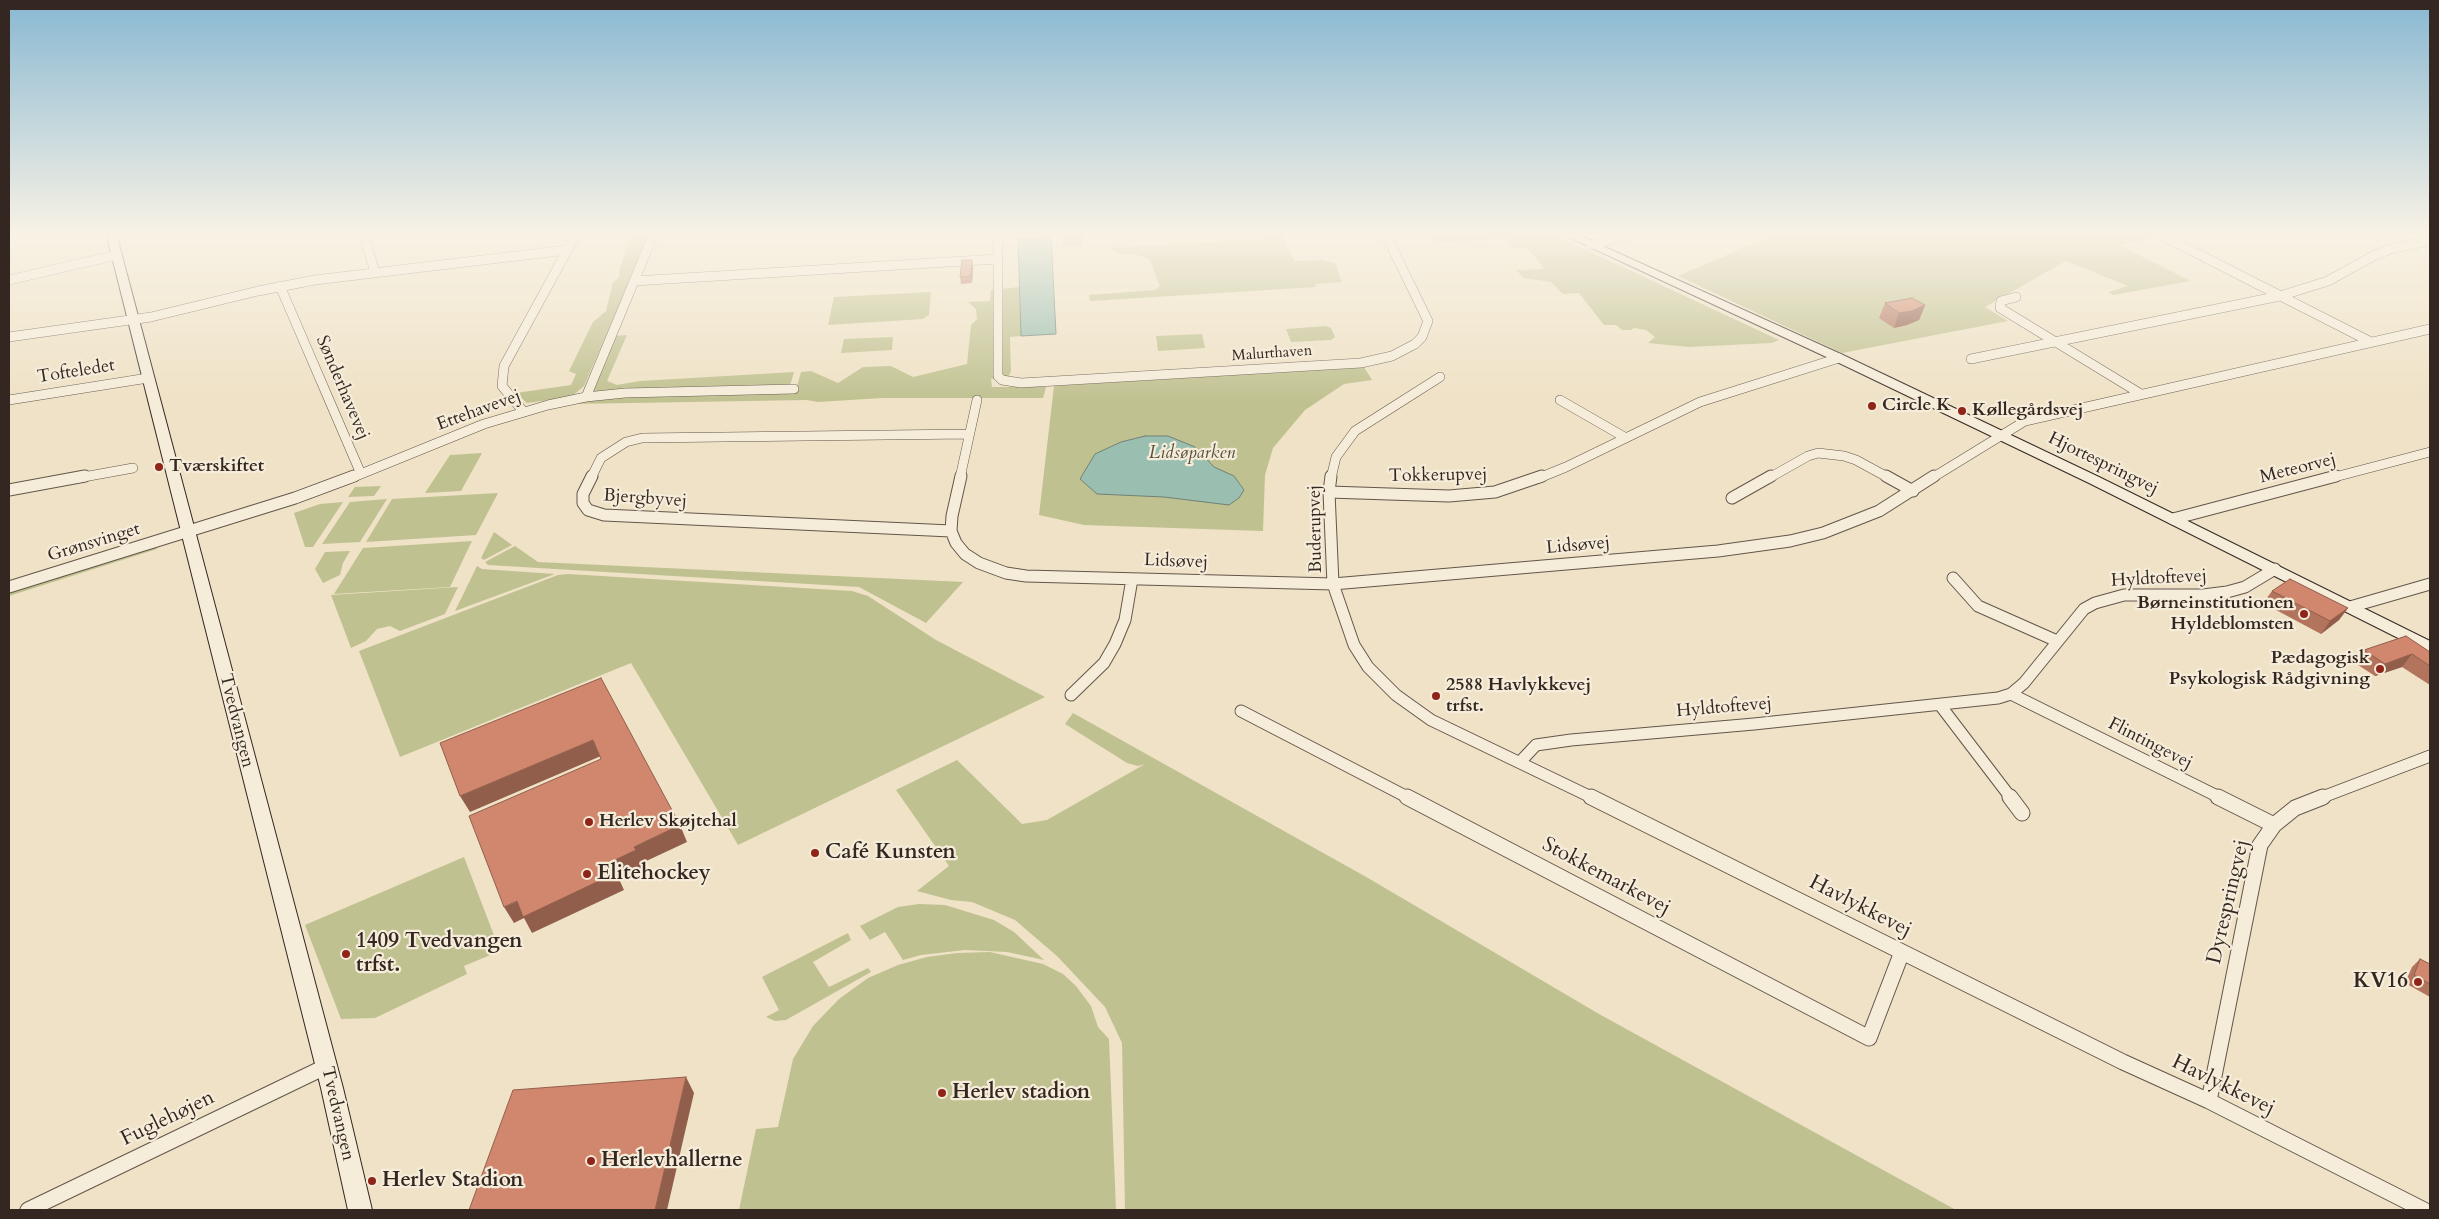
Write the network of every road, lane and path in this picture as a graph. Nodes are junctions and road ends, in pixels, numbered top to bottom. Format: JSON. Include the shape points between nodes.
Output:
{"nodes":[{"id":1,"x":126,"y":290,"type":"edge"},
{"id":2,"x":264,"y":290,"type":"edge"},
{"id":3,"x":282,"y":290,"type":"edge"},
{"id":4,"x":545,"y":290,"type":"edge"},
{"id":5,"x":630,"y":290,"type":"edge"},
{"id":6,"x":998,"y":290,"type":"edge"},
{"id":7,"x":1413,"y":290,"type":"edge"},
{"id":8,"x":1690,"y":290,"type":"edge"},
{"id":9,"x":2268,"y":290,"type":"edge"},
{"id":10,"x":2298,"y":290,"type":"edge"},
{"id":11,"x":2280,"y":296,"type":"junction"},
{"id":12,"x":2016,"y":297,"type":"dead end"},
{"id":13,"x":134,"y":321,"type":"junction"},
{"id":14,"x":2430,"y":329,"type":"edge"},
{"id":15,"x":9,"y":337,"type":"edge"},
{"id":16,"x":2056,"y":342,"type":"junction"},
{"id":17,"x":2371,"y":342,"type":"junction"},
{"id":18,"x":1839,"y":358,"type":"junction"},
{"id":19,"x":1971,"y":359,"type":"dead end"},
{"id":20,"x":1440,"y":377,"type":"dead end"},
{"id":21,"x":148,"y":378,"type":"junction"},
{"id":22,"x":794,"y":389,"type":"dead end"},
{"id":23,"x":2142,"y":394,"type":"junction"},
{"id":24,"x":586,"y":397,"type":"junction"},
{"id":25,"x":9,"y":400,"type":"edge"},
{"id":26,"x":977,"y":400,"type":"dead end"},
{"id":27,"x":1560,"y":400,"type":"dead end"},
{"id":28,"x":523,"y":411,"type":"junction"},
{"id":29,"x":968,"y":434,"type":"junction"},
{"id":30,"x":1999,"y":435,"type":"junction"},
{"id":31,"x":1626,"y":438,"type":"junction"},
{"id":32,"x":2430,"y":452,"type":"edge"},
{"id":33,"x":133,"y":468,"type":"dead end"},
{"id":34,"x":361,"y":474,"type":"junction"},
{"id":35,"x":9,"y":490,"type":"edge"},
{"id":36,"x":1913,"y":491,"type":"junction"},
{"id":37,"x":1329,"y":492,"type":"junction"},
{"id":38,"x":1732,"y":498,"type":"dead end"},
{"id":39,"x":2173,"y":519,"type":"junction"},
{"id":40,"x":951,"y":531,"type":"junction"},
{"id":41,"x":189,"y":533,"type":"junction"},
{"id":42,"x":2275,"y":569,"type":"junction"},
{"id":43,"x":1953,"y":578,"type":"dead end"},
{"id":44,"x":1132,"y":579,"type":"junction"},
{"id":45,"x":1333,"y":584,"type":"junction"},
{"id":46,"x":2430,"y":584,"type":"edge"},
{"id":47,"x":9,"y":587,"type":"edge"},
{"id":48,"x":2350,"y":607,"type":"junction"},
{"id":49,"x":2058,"y":641,"type":"junction"},
{"id":50,"x":2430,"y":648,"type":"edge"},
{"id":51,"x":2011,"y":694,"type":"junction"},
{"id":52,"x":1070,"y":695,"type":"dead end"},
{"id":53,"x":1940,"y":705,"type":"junction"},
{"id":54,"x":1241,"y":711,"type":"dead end"},
{"id":55,"x":2430,"y":756,"type":"edge"},
{"id":56,"x":1520,"y":762,"type":"junction"},
{"id":57,"x":2022,"y":812,"type":"dead end"},
{"id":58,"x":2274,"y":826,"type":"junction"},
{"id":59,"x":1902,"y":952,"type":"junction"},
{"id":60,"x":327,"y":1066,"type":"junction"},
{"id":61,"x":2209,"y":1101,"type":"junction"},
{"id":62,"x":28,"y":1210,"type":"edge"},
{"id":63,"x":360,"y":1210,"type":"edge"},
{"id":64,"x":2424,"y":1210,"type":"edge"}],
"edges":[{"from":1,"to":13,"type":"street","name":"Tvedvangen"},
{"from":2,"to":13,"type":"street"},
{"from":3,"to":34,"type":"street","name":"Sønderhavevej"},
{"from":4,"to":28,"type":"street","via":[[504,366],[502,386]]},
{"from":5,"to":24,"type":"street"},
{"from":6,"to":7,"type":"street","name":"Malurthaven","via":[[998,376],[1002,380],[1030,382],[1361,363],[1392,356],[1419,340],[1426,329],[1428,321]]},
{"from":8,"to":18,"type":"street","name":"Hjortespringvej"},
{"from":9,"to":11,"type":"street"},
{"from":10,"to":11,"type":"street"},
{"from":11,"to":16,"type":"street"},
{"from":11,"to":17,"type":"street"},
{"from":12,"to":16,"type":"street","via":[[2001,301],[2000,308]]},
{"from":13,"to":15,"type":"street"},
{"from":13,"to":21,"type":"street","name":"Tvedvangen"},
{"from":14,"to":17,"type":"street"},
{"from":16,"to":19,"type":"street"},
{"from":16,"to":23,"type":"street"},
{"from":17,"to":23,"type":"street"},
{"from":18,"to":30,"type":"street","name":"Hjortespringvej"},
{"from":18,"to":31,"type":"street","name":"Tokkerupvej","via":[[1700,402]]},
{"from":20,"to":37,"type":"street","name":"Buderupvej","via":[[1356,431],[1336,457]]},
{"from":21,"to":25,"type":"street","name":"Tofteledet"},
{"from":21,"to":41,"type":"street","name":"Tvedvangen"},
{"from":22,"to":24,"type":"street","name":"Ettehavevej","via":[[624,393]]},
{"from":23,"to":30,"type":"street","via":[[2025,421]]},
{"from":24,"to":28,"type":"street","name":"Ettehavevej"},
{"from":26,"to":29,"type":"street"},
{"from":27,"to":31,"type":"street"},
{"from":28,"to":34,"type":"street","name":"Ettehavevej"},
{"from":29,"to":40,"type":"street"},
{"from":29,"to":40,"type":"street","name":"Bjergbyvej","via":[[642,438],[626,442],[601,458],[583,494],[583,503],[588,510],[604,515]]},
{"from":30,"to":36,"type":"street","name":"Lidsøvej"},
{"from":30,"to":39,"type":"street","name":"Hjortespringvej"},
{"from":31,"to":37,"type":"street","name":"Tokkerupvej","via":[[1534,481],[1495,492],[1449,496]]},
{"from":32,"to":39,"type":"street","name":"Meteorvej"},
{"from":33,"to":35,"type":"street"},
{"from":34,"to":41,"type":"street","name":"Ettehavevej"},
{"from":36,"to":38,"type":"street","via":[[1856,460],[1818,453]]},
{"from":36,"to":45,"type":"street","name":"Lidsøvej","via":[[1852,522],[1814,535],[1755,547]]},
{"from":37,"to":45,"type":"street","name":"Buderupvej"},
{"from":39,"to":42,"type":"street","name":"Hjortespringvej"},
{"from":40,"to":44,"type":"street","name":"Lidsøvej","via":[[966,554],[988,568],[1006,573]]},
{"from":41,"to":47,"type":"street","name":"Grønsvinget"},
{"from":41,"to":60,"type":"street","name":"Tvedvangen"},
{"from":42,"to":48,"type":"street","name":"Hjortespringvej"},
{"from":42,"to":49,"type":"street","name":"Hyldtoftevej","via":[[2244,587],[2227,592],[2108,598],[2084,609]]},
{"from":43,"to":49,"type":"street","via":[[1978,606]]},
{"from":44,"to":45,"type":"street","name":"Lidsøvej"},
{"from":44,"to":52,"type":"street","name":"Lidsøvej","via":[[1125,620],[1104,663]]},
{"from":45,"to":56,"type":"street","name":"Havlykkevej","via":[[1354,645],[1368,667],[1396,695],[1431,720]]},
{"from":46,"to":48,"type":"street"},
{"from":48,"to":50,"type":"street","name":"Hjortespringvej"},
{"from":49,"to":51,"type":"street","name":"Hyldtoftevej"},
{"from":51,"to":53,"type":"street","name":"Hyldtoftevej","via":[[1984,701]]},
{"from":51,"to":58,"type":"street","name":"Flintingevej"},
{"from":53,"to":56,"type":"street","name":"Hyldtoftevej","via":[[1571,740],[1536,745]]},
{"from":53,"to":57,"type":"street"},
{"from":54,"to":59,"type":"street","name":"Stokkemarkevej","via":[[1869,1038]]},
{"from":55,"to":58,"type":"street","name":"Dyrespringvej","via":[[2295,808]]},
{"from":56,"to":59,"type":"street","name":"Havlykkevej"},
{"from":58,"to":61,"type":"street","name":"Dyrespringvej","via":[[2260,845]]},
{"from":59,"to":61,"type":"street","name":"Havlykkevej"},
{"from":60,"to":62,"type":"street","name":"Fuglehøjen"},
{"from":60,"to":63,"type":"street","name":"Tvedvangen"},
{"from":61,"to":64,"type":"street","name":"Havlykkevej"}]}
